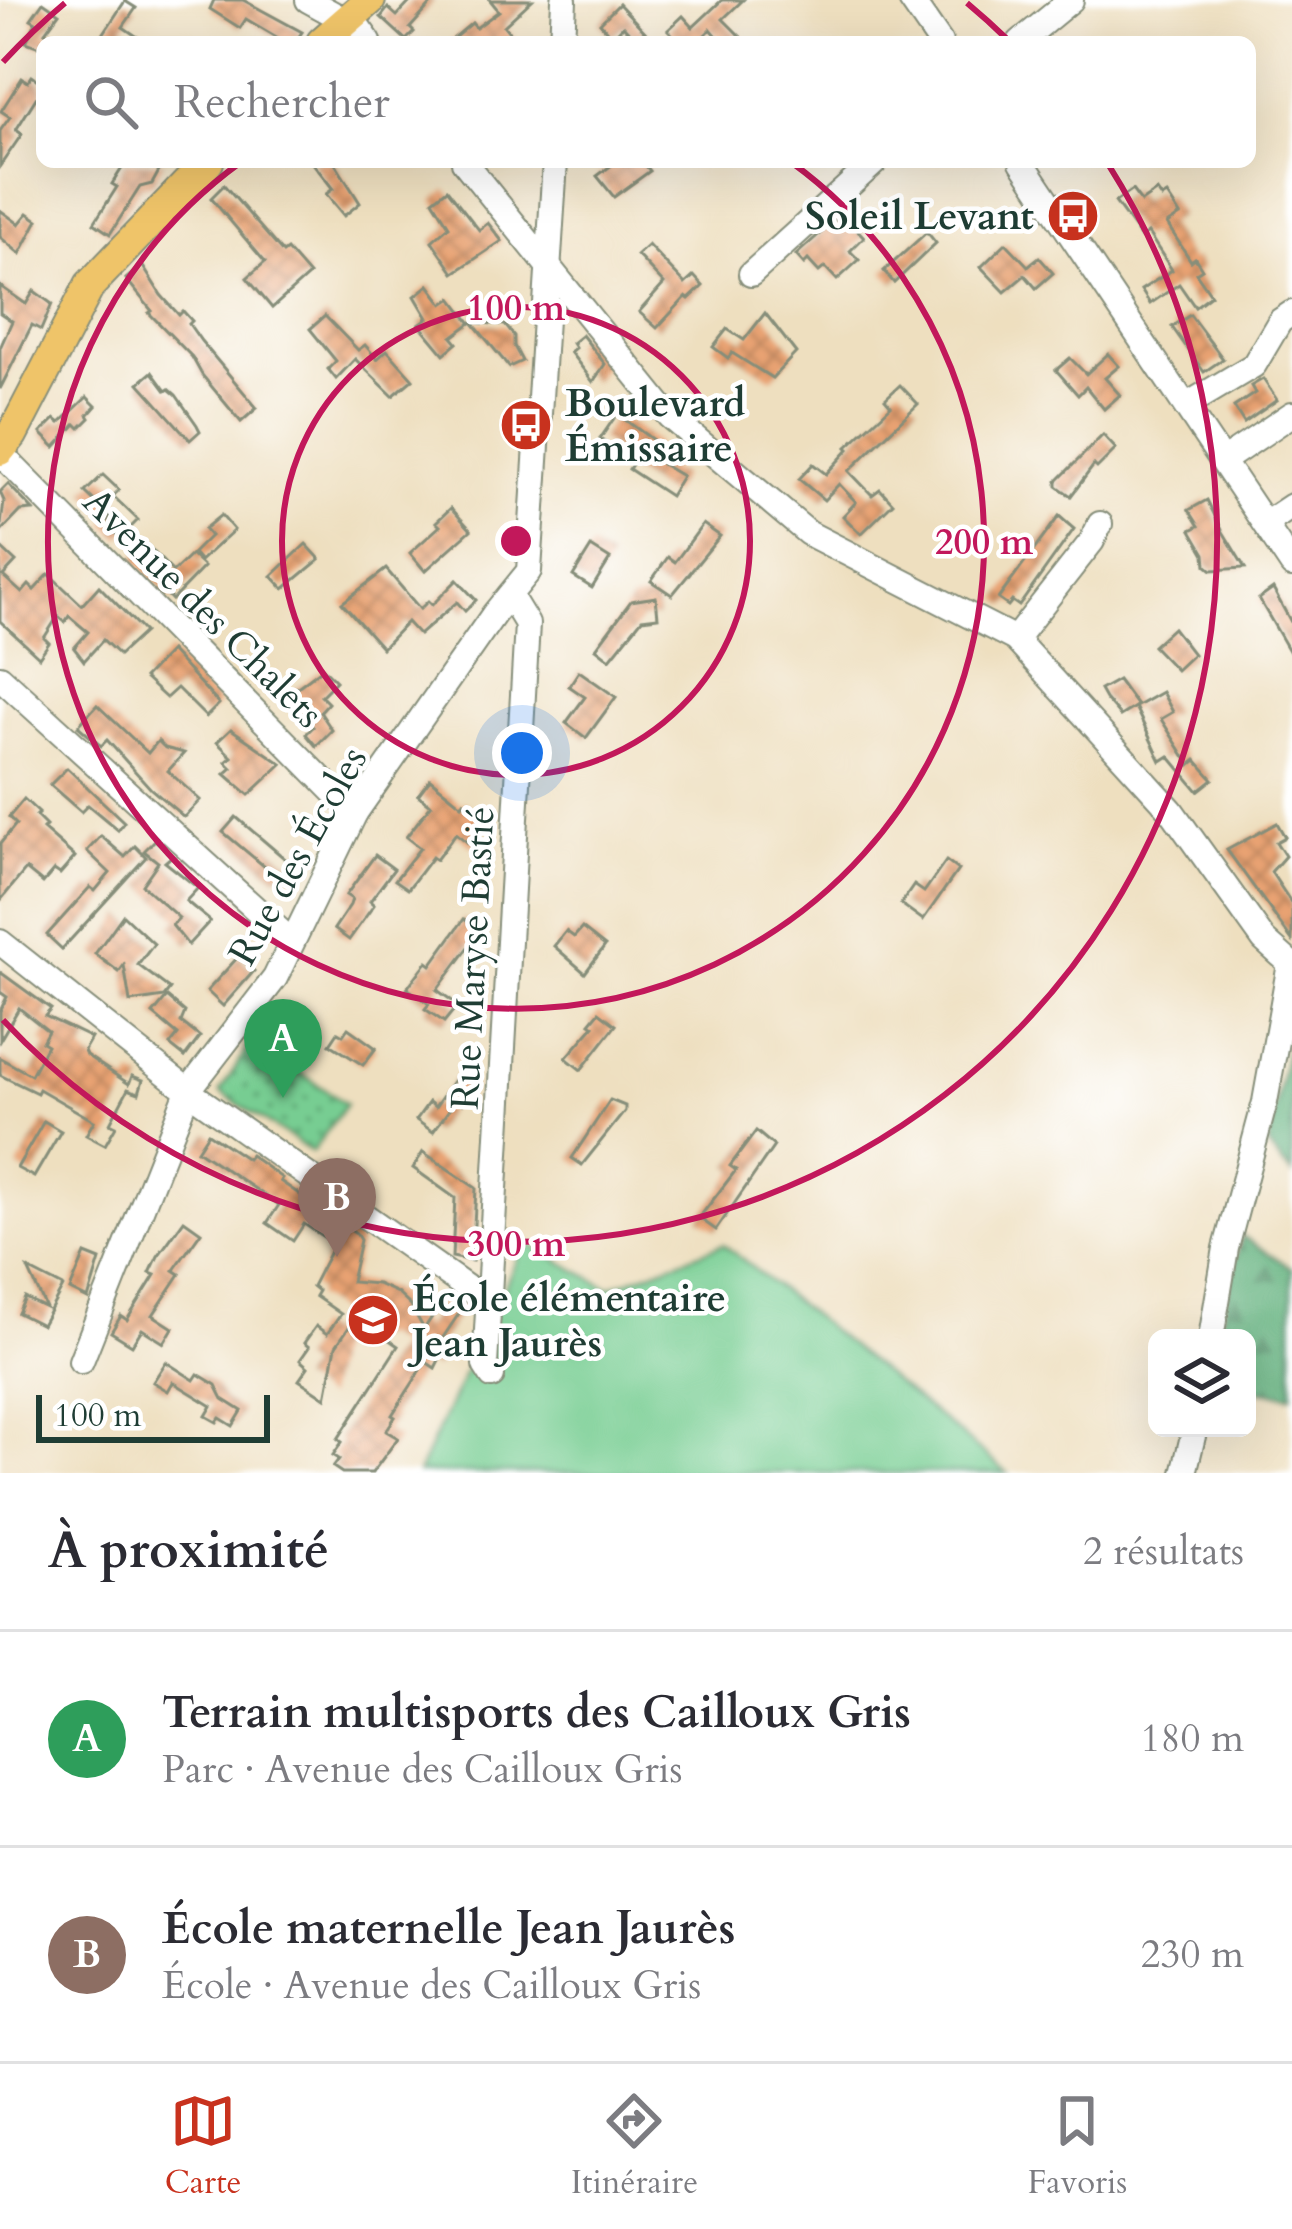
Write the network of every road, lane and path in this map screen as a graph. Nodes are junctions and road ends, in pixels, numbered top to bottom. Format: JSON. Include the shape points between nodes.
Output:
{"nodes":[{"id":1,"x":308,"y":0,"type":"edge"},
{"id":2,"x":370,"y":0,"type":"edge"},
{"id":3,"x":565,"y":0,"type":"edge"},
{"id":4,"x":911,"y":0,"type":"edge"},
{"id":5,"x":1071,"y":0,"type":"edge"},
{"id":6,"x":358,"y":32,"type":"edge"},
{"id":7,"x":562,"y":36,"type":"edge"},
{"id":8,"x":936,"y":36,"type":"edge"},
{"id":9,"x":1027,"y":36,"type":"edge"},
{"id":10,"x":202,"y":168,"type":"edge"},
{"id":11,"x":469,"y":168,"type":"edge"},
{"id":12,"x":555,"y":168,"type":"edge"},
{"id":13,"x":868,"y":168,"type":"edge"},
{"id":14,"x":1026,"y":168,"type":"edge"},
{"id":15,"x":550,"y":267,"type":"junction"},
{"id":16,"x":751,"y":274,"type":"dead end"},
{"id":17,"x":1292,"y":314,"type":"edge"},
{"id":18,"x":1187,"y":405,"type":"junction"},
{"id":19,"x":1292,"y":414,"type":"edge"},
{"id":20,"x":0,"y":452,"type":"edge"},
{"id":21,"x":1224,"y":460,"type":"junction"},
{"id":22,"x":1292,"y":506,"type":"edge"},
{"id":23,"x":1100,"y":524,"type":"dead end"},
{"id":24,"x":1265,"y":524,"type":"junction"},
{"id":25,"x":1292,"y":566,"type":"edge"},
{"id":26,"x":510,"y":596,"type":"junction"},
{"id":27,"x":1015,"y":639,"type":"junction"},
{"id":28,"x":0,"y":677,"type":"edge"},
{"id":29,"x":355,"y":812,"type":"junction"},
{"id":30,"x":0,"y":941,"type":"edge"},
{"id":31,"x":292,"y":942,"type":"junction"},
{"id":32,"x":1291,"y":964,"type":"edge"},
{"id":33,"x":188,"y":1091,"type":"junction"},
{"id":34,"x":489,"y":1290,"type":"junction"},
{"id":35,"x":1212,"y":1329,"type":"edge"},
{"id":36,"x":81,"y":1360,"type":"dead end"},
{"id":37,"x":492,"y":1376,"type":"dead end"},
{"id":38,"x":1193,"y":1437,"type":"edge"},
{"id":39,"x":1184,"y":1473,"type":"edge"}],
"edges":[{"from":1,"to":6,"type":"street"},
{"from":2,"to":6,"type":"main road"},
{"from":3,"to":7,"type":"street"},
{"from":4,"to":8,"type":"street"},
{"from":5,"to":9,"type":"street"},
{"from":10,"to":20,"type":"main road","via":[[90,285]]},
{"from":11,"to":15,"type":"street"},
{"from":12,"to":15,"type":"street"},
{"from":13,"to":16,"type":"street"},
{"from":14,"to":18,"type":"street"},
{"from":15,"to":26,"type":"street","via":[[531,556]]},
{"from":15,"to":27,"type":"street","via":[[669,416],[808,533]]},
{"from":17,"to":18,"type":"street","via":[[1254,365]]},
{"from":18,"to":21,"type":"street"},
{"from":19,"to":21,"type":"street"},
{"from":20,"to":29,"type":"street","name":"Avenue des Chalets"},
{"from":21,"to":24,"type":"street"},
{"from":22,"to":24,"type":"street"},
{"from":23,"to":27,"type":"street"},
{"from":24,"to":25,"type":"street"},
{"from":26,"to":29,"type":"street","name":"Rue des Écoles"},
{"from":26,"to":34,"type":"street","name":"Rue Maryse Bastié","via":[[527,624]]},
{"from":27,"to":32,"type":"street","via":[[1171,810],[1264,940]]},
{"from":28,"to":31,"type":"street"},
{"from":29,"to":31,"type":"street","name":"Rue des Écoles"},
{"from":30,"to":33,"type":"street"},
{"from":31,"to":33,"type":"street","name":"Rue des Écoles","via":[[275,978]]},
{"from":32,"to":35,"type":"street"},
{"from":33,"to":34,"type":"street","via":[[470,1290]]},
{"from":33,"to":36,"type":"street","name":"Rue des Écoles"},
{"from":34,"to":37,"type":"street","name":"Rue Maryse Bastié","via":[[485,1365]]},
{"from":38,"to":39,"type":"street"}]}
